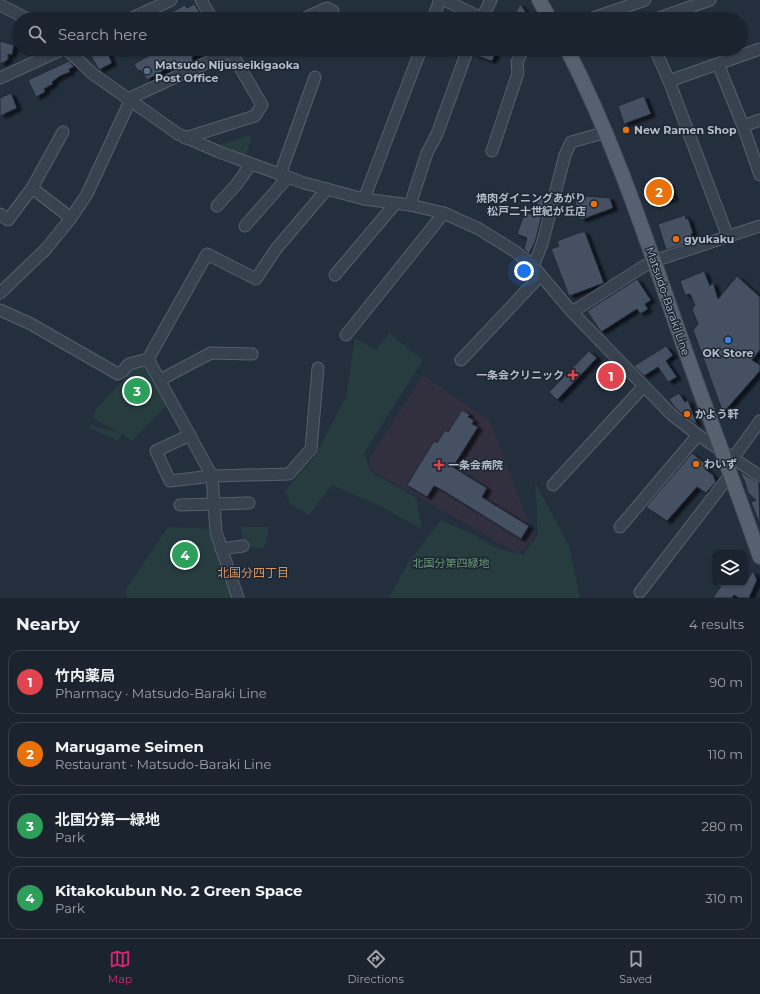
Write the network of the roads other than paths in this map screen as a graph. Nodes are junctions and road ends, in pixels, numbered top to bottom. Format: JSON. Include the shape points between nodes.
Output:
{"nodes":[{"id":1,"x":171,"y":0,"type":"edge"},
{"id":2,"x":201,"y":0,"type":"edge"},
{"id":3,"x":443,"y":0,"type":"edge"},
{"id":4,"x":491,"y":0,"type":"edge"},
{"id":5,"x":539,"y":0,"type":"edge"},
{"id":6,"x":645,"y":0,"type":"edge"},
{"id":7,"x":710,"y":0,"type":"edge"},
{"id":8,"x":629,"y":2,"type":"edge"},
{"id":9,"x":0,"y":5,"type":"edge"},
{"id":10,"x":333,"y":10,"type":"dead end"},
{"id":11,"x":14,"y":12,"type":"edge"},
{"id":12,"x":145,"y":12,"type":"edge"},
{"id":13,"x":208,"y":12,"type":"edge"},
{"id":14,"x":318,"y":12,"type":"edge"},
{"id":15,"x":435,"y":12,"type":"edge"},
{"id":16,"x":468,"y":12,"type":"edge"},
{"id":17,"x":486,"y":12,"type":"edge"},
{"id":18,"x":546,"y":12,"type":"edge"},
{"id":19,"x":606,"y":12,"type":"edge"},
{"id":20,"x":676,"y":12,"type":"edge"},
{"id":21,"x":760,"y":49,"type":"edge"},
{"id":22,"x":748,"y":53,"type":"edge"},
{"id":23,"x":49,"y":56,"type":"edge"},
{"id":24,"x":72,"y":56,"type":"edge"},
{"id":25,"x":220,"y":56,"type":"edge"},
{"id":26,"x":235,"y":56,"type":"edge"},
{"id":27,"x":419,"y":56,"type":"edge"},
{"id":28,"x":465,"y":56,"type":"edge"},
{"id":29,"x":520,"y":56,"type":"edge"},
{"id":30,"x":571,"y":56,"type":"edge"},
{"id":31,"x":658,"y":56,"type":"edge"},
{"id":32,"x":740,"y":56,"type":"edge"},
{"id":33,"x":718,"y":64,"type":"junction"},
{"id":34,"x":315,"y":77,"type":"dead end"},
{"id":35,"x":0,"y":78,"type":"edge"},
{"id":36,"x":669,"y":82,"type":"junction"},
{"id":37,"x":129,"y":100,"type":"junction"},
{"id":38,"x":760,"y":120,"type":"edge"},
{"id":39,"x":743,"y":126,"type":"junction"},
{"id":40,"x":63,"y":132,"type":"dead end"},
{"id":41,"x":607,"y":132,"type":"junction"},
{"id":42,"x":185,"y":138,"type":"junction"},
{"id":43,"x":492,"y":151,"type":"dead end"},
{"id":44,"x":251,"y":164,"type":"junction"},
{"id":45,"x":284,"y":176,"type":"junction"},
{"id":46,"x":760,"y":176,"type":"edge"},
{"id":47,"x":32,"y":188,"type":"junction"},
{"id":48,"x":327,"y":189,"type":"junction"},
{"id":49,"x":364,"y":199,"type":"junction"},
{"id":50,"x":395,"y":204,"type":"junction"},
{"id":51,"x":217,"y":206,"type":"dead end"},
{"id":52,"x":410,"y":206,"type":"junction"},
{"id":53,"x":444,"y":213,"type":"junction"},
{"id":54,"x":0,"y":214,"type":"edge"},
{"id":55,"x":71,"y":218,"type":"junction"},
{"id":56,"x":245,"y":226,"type":"dead end"},
{"id":57,"x":760,"y":226,"type":"edge"},
{"id":58,"x":728,"y":237,"type":"junction"},
{"id":59,"x":655,"y":262,"type":"junction"},
{"id":60,"x":533,"y":266,"type":"junction"},
{"id":61,"x":335,"y":275,"type":"dead end"},
{"id":62,"x":540,"y":276,"type":"junction"},
{"id":63,"x":0,"y":293,"type":"edge"},
{"id":64,"x":0,"y":310,"type":"edge"},
{"id":65,"x":572,"y":312,"type":"junction"},
{"id":66,"x":346,"y":334,"type":"dead end"},
{"id":67,"x":252,"y":354,"type":"dead end"},
{"id":68,"x":148,"y":359,"type":"junction"},
{"id":69,"x":461,"y":360,"type":"dead end"},
{"id":70,"x":318,"y":368,"type":"dead end"},
{"id":71,"x":160,"y":380,"type":"junction"},
{"id":72,"x":644,"y":386,"type":"junction"},
{"id":73,"x":760,"y":421,"type":"edge"},
{"id":74,"x":698,"y":435,"type":"junction"},
{"id":75,"x":190,"y":436,"type":"junction"},
{"id":76,"x":721,"y":449,"type":"junction"},
{"id":77,"x":733,"y":458,"type":"junction"},
{"id":78,"x":730,"y":475,"type":"junction"},
{"id":79,"x":212,"y":476,"type":"junction"},
{"id":80,"x":760,"y":476,"type":"edge"},
{"id":81,"x":553,"y":485,"type":"dead end"},
{"id":82,"x":249,"y":503,"type":"dead end"},
{"id":83,"x":214,"y":504,"type":"junction"},
{"id":84,"x":180,"y":505,"type":"dead end"},
{"id":85,"x":620,"y":527,"type":"dead end"},
{"id":86,"x":243,"y":546,"type":"dead end"},
{"id":87,"x":221,"y":549,"type":"junction"},
{"id":88,"x":760,"y":556,"type":"edge"},
{"id":89,"x":640,"y":592,"type":"dead end"},
{"id":90,"x":238,"y":598,"type":"edge"}],
"edges":[{"from":1,"to":12,"type":"street"},
{"from":2,"to":13,"type":"street"},
{"from":3,"to":15,"type":"street","via":[[439,2]]},
{"from":3,"to":16,"type":"street"},
{"from":4,"to":17,"type":"street"},
{"from":5,"to":18,"type":"main road"},
{"from":6,"to":8,"type":"street"},
{"from":7,"to":20,"type":"street"},
{"from":8,"to":19,"type":"street"},
{"from":9,"to":11,"type":"street"},
{"from":10,"to":14,"type":"street","via":[[327,8]]},
{"from":21,"to":22,"type":"street"},
{"from":23,"to":35,"type":"street"},
{"from":24,"to":37,"type":"street"},
{"from":25,"to":37,"type":"street"},
{"from":26,"to":42,"type":"street","via":[[262,105],[255,116]]},
{"from":27,"to":49,"type":"street"},
{"from":28,"to":52,"type":"street","via":[[437,134],[427,153]]},
{"from":29,"to":43,"type":"street","via":[[517,62],[518,73]]},
{"from":30,"to":41,"type":"main road","name":"Matsudo-Baraki Line"},
{"from":31,"to":36,"type":"street"},
{"from":32,"to":33,"type":"street"},
{"from":33,"to":36,"type":"street"},
{"from":33,"to":39,"type":"street"},
{"from":34,"to":45,"type":"street"},
{"from":36,"to":58,"type":"street"},
{"from":37,"to":42,"type":"street"},
{"from":37,"to":55,"type":"street","via":[[87,194]]},
{"from":38,"to":39,"type":"street"},
{"from":39,"to":46,"type":"street"},
{"from":40,"to":47,"type":"street"},
{"from":41,"to":59,"type":"main road","name":"Matsudo-Baraki Line"},
{"from":41,"to":60,"type":"street","via":[[571,142],[565,155],[542,244]]},
{"from":42,"to":44,"type":"street"},
{"from":44,"to":45,"type":"street"},
{"from":44,"to":51,"type":"street"},
{"from":45,"to":48,"type":"street"},
{"from":45,"to":56,"type":"street"},
{"from":47,"to":54,"type":"street","via":[[8,220]]},
{"from":47,"to":55,"type":"street"},
{"from":48,"to":49,"type":"street"},
{"from":48,"to":68,"type":"street","via":[[276,248],[256,279],[207,254]]},
{"from":49,"to":50,"type":"street"},
{"from":50,"to":52,"type":"street"},
{"from":50,"to":61,"type":"street"},
{"from":52,"to":53,"type":"street"},
{"from":53,"to":60,"type":"street","via":[[479,228]]},
{"from":53,"to":66,"type":"street"},
{"from":55,"to":63,"type":"street","via":[[46,249]]},
{"from":57,"to":58,"type":"street"},
{"from":58,"to":59,"type":"street"},
{"from":59,"to":65,"type":"street","via":[[644,266]]},
{"from":59,"to":76,"type":"main road","name":"Matsudo-Baraki Line"},
{"from":60,"to":62,"type":"street"},
{"from":62,"to":65,"type":"street"},
{"from":62,"to":69,"type":"street"},
{"from":64,"to":68,"type":"street","via":[[31,324],[118,374],[124,372],[129,364]]},
{"from":65,"to":72,"type":"street"},
{"from":67,"to":71,"type":"street","via":[[211,354]]},
{"from":68,"to":71,"type":"street"},
{"from":70,"to":79,"type":"street","via":[[311,449],[289,474]]},
{"from":71,"to":75,"type":"street"},
{"from":72,"to":74,"type":"street","via":[[672,415]]},
{"from":72,"to":81,"type":"street"},
{"from":73,"to":77,"type":"street"},
{"from":74,"to":76,"type":"street"},
{"from":74,"to":85,"type":"street"},
{"from":75,"to":79,"type":"street"},
{"from":75,"to":79,"type":"street","via":[[156,451],[170,481]]},
{"from":76,"to":77,"type":"street"},
{"from":76,"to":78,"type":"main road","name":"Matsudo-Baraki Line"},
{"from":77,"to":80,"type":"street"},
{"from":78,"to":88,"type":"main road","name":"Matsudo-Baraki Line"},
{"from":78,"to":89,"type":"street"},
{"from":79,"to":83,"type":"street"},
{"from":82,"to":83,"type":"street"},
{"from":83,"to":84,"type":"street"},
{"from":83,"to":87,"type":"street","via":[[216,532]]},
{"from":86,"to":87,"type":"street"},
{"from":87,"to":90,"type":"street"}]}
